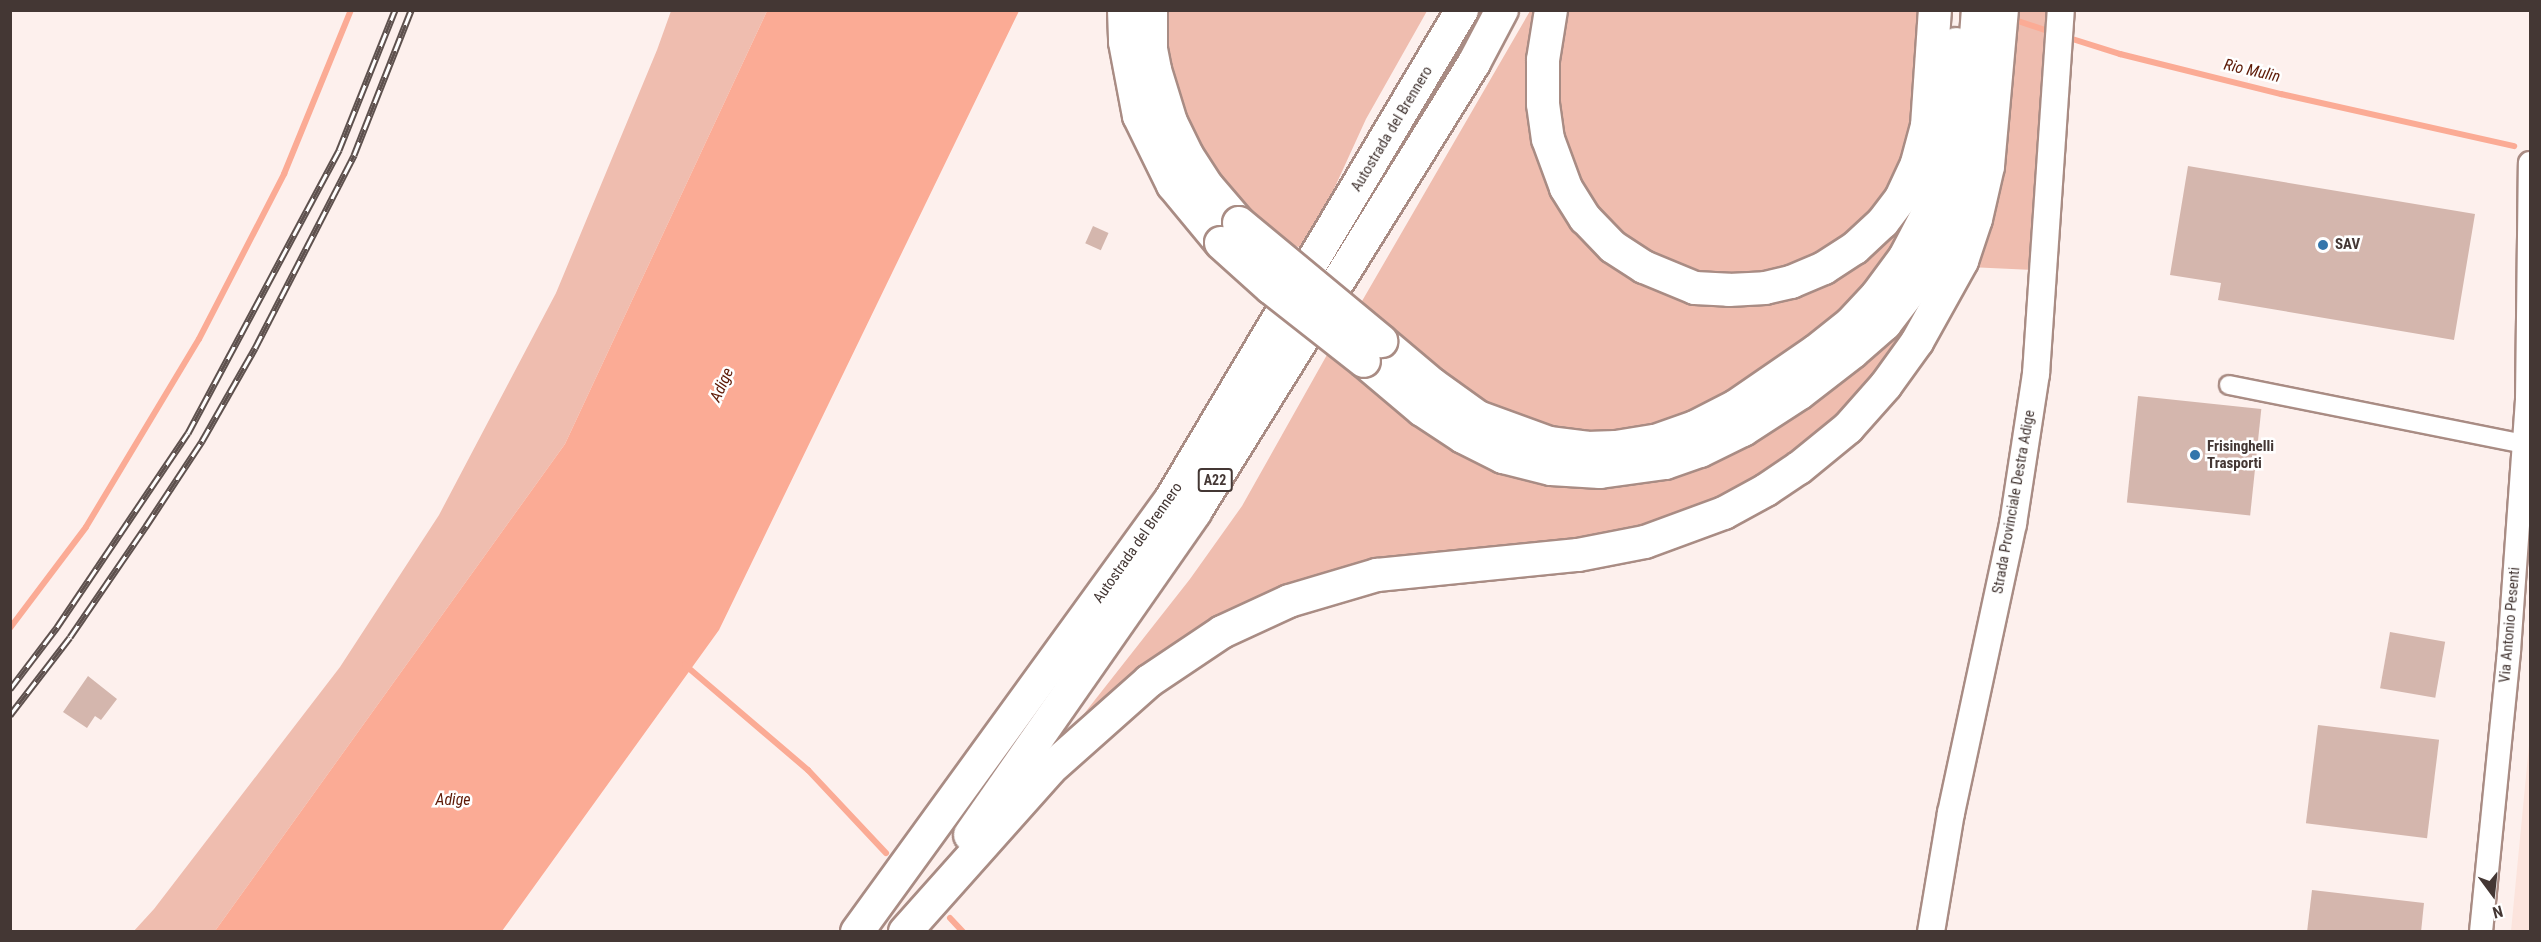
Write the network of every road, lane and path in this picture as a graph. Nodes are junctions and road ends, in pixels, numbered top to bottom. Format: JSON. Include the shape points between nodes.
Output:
{"nodes":[{"id":1,"x":1124,"y":10,"type":"edge"},
{"id":2,"x":1150,"y":10,"type":"edge"},
{"id":3,"x":1448,"y":10,"type":"edge"},
{"id":4,"x":1462,"y":10,"type":"edge"},
{"id":5,"x":1502,"y":10,"type":"edge"},
{"id":6,"x":1551,"y":10,"type":"edge"},
{"id":7,"x":2061,"y":10,"type":"edge"},
{"id":8,"x":1968,"y":25,"type":"edge"},
{"id":9,"x":1407,"y":103,"type":"junction"},
{"id":10,"x":2530,"y":163,"type":"edge"},
{"id":11,"x":1230,"y":233,"type":"junction"},
{"id":12,"x":2530,"y":309,"type":"edge"},
{"id":13,"x":2229,"y":385,"type":"dead end"},
{"id":14,"x":2524,"y":444,"type":"junction"},
{"id":15,"x":857,"y":932,"type":"edge"},
{"id":16,"x":903,"y":932,"type":"edge"},
{"id":17,"x":1930,"y":932,"type":"edge"},
{"id":18,"x":2481,"y":932,"type":"edge"}],
"edges":[{"from":1,"to":11,"type":"highway","via":[[1125,42],[1139,117],[1173,185]]},
{"from":2,"to":11,"type":"highway","via":[[1151,49],[1171,122]]},
{"from":3,"to":9,"type":"highway"},
{"from":4,"to":9,"type":"highway","name":"Autostrada del Brennero","number":"A22"},
{"from":5,"to":16,"type":"highway","name":"Autostrada del Brennero","number":"A22","via":[[1474,63],[1195,512]]},
{"from":6,"to":8,"type":"highway","via":[[1543,60],[1548,139],[1566,188],[1585,218],[1613,247],[1644,267],[1695,288],[1729,290],[1791,282],[1824,268],[1855,248],[1883,222],[1901,198],[1917,163],[1927,126]]},
{"from":7,"to":17,"type":"main road","name":"Strada Provinciale Destra Adige","via":[[2036,374],[2013,524]]},
{"from":8,"to":11,"type":"highway","bridge":true,"via":[[1968,148],[1959,192],[1924,273],[1886,324],[1800,393],[1743,430],[1700,452],[1665,463],[1600,472],[1551,469],[1503,457],[1463,437],[1422,410],[1372,351],[1271,288]]},
{"from":8,"to":16,"type":"highway","via":[[1988,166],[1976,219],[1962,261],[1932,320],[1886,385],[1848,428],[1799,468],[1758,494],[1724,513],[1645,543],[1578,555],[1377,575],[1288,601],[1222,632],[1149,681],[1050,769]]},
{"from":9,"to":15,"type":"highway","name":"Autostrada del Brennero","number":"A22","via":[[1171,499]]},
{"from":10,"to":12,"type":"street","name":"Via Antonio Pesenti"},
{"from":12,"to":14,"type":"street","name":"Via Antonio Pesenti"},
{"from":13,"to":14,"type":"street"},
{"from":14,"to":18,"type":"street","name":"Via Antonio Pesenti"}]}
